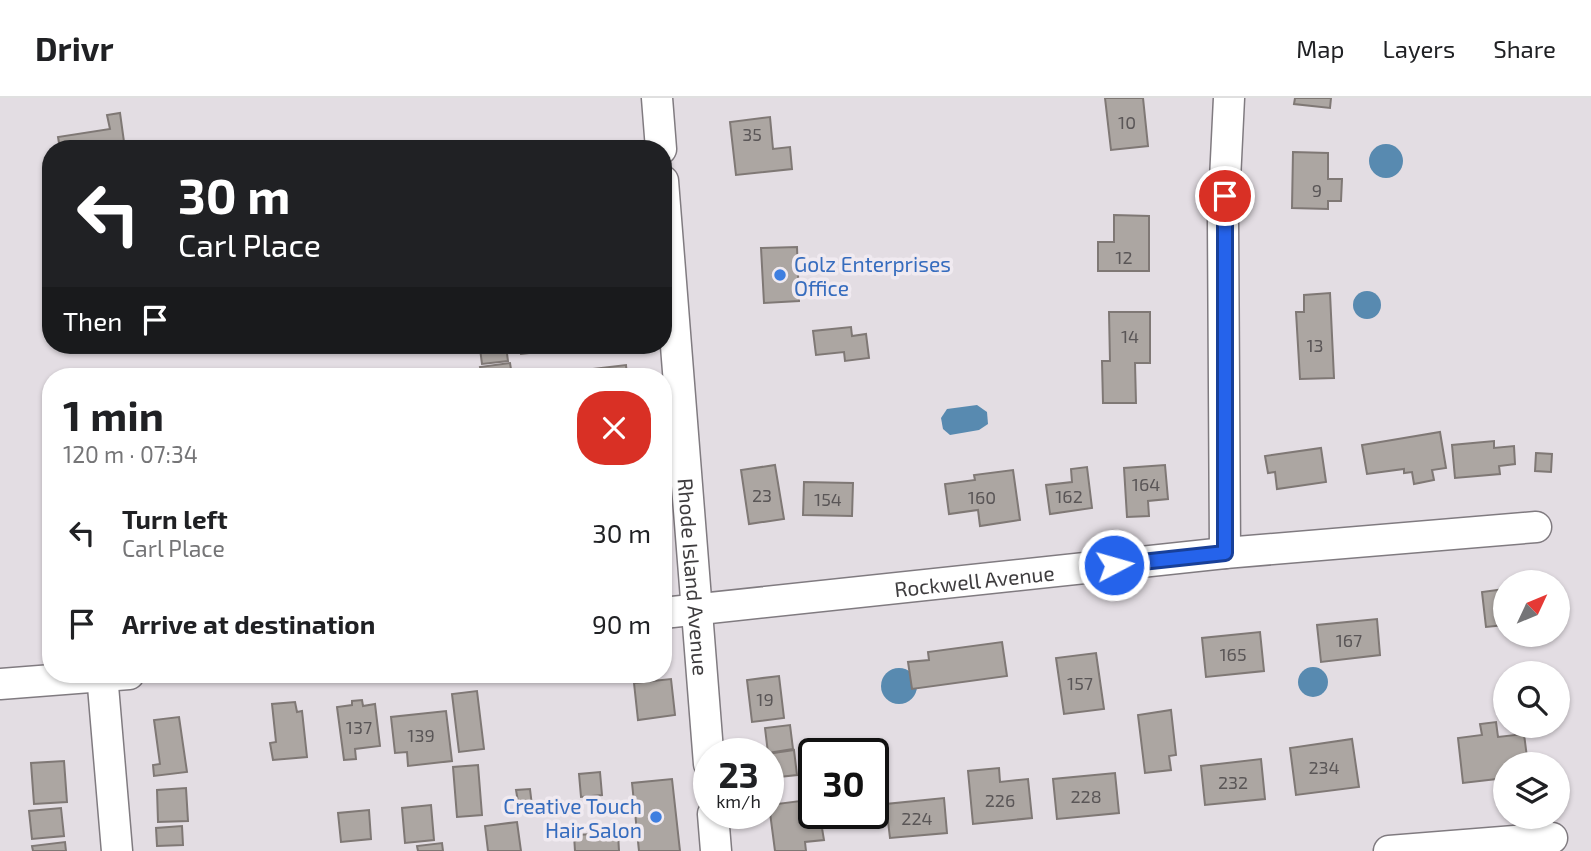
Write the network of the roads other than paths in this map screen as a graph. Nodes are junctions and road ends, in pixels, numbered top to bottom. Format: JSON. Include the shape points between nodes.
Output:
{"nodes":[{"id":1,"x":657,"y":98,"type":"edge"},
{"id":2,"x":1229,"y":98,"type":"edge"},
{"id":3,"x":660,"y":140,"type":"edge"},
{"id":4,"x":672,"y":298,"type":"edge"},
{"id":5,"x":1536,"y":527,"type":"dead end"},
{"id":6,"x":1225,"y":553,"type":"junction"},
{"id":7,"x":696,"y":609,"type":"junction"},
{"id":8,"x":672,"y":612,"type":"edge"},
{"id":9,"x":42,"y":681,"type":"edge"},
{"id":10,"x":111,"y":683,"type":"edge"},
{"id":11,"x":0,"y":684,"type":"edge"},
{"id":12,"x":707,"y":738,"type":"edge"},
{"id":13,"x":714,"y":829,"type":"edge"},
{"id":14,"x":1552,"y":838,"type":"dead end"},
{"id":15,"x":117,"y":851,"type":"edge"},
{"id":16,"x":716,"y":851,"type":"edge"},
{"id":17,"x":1389,"y":851,"type":"edge"}],
"edges":[{"from":1,"to":3,"type":"street"},
{"from":2,"to":6,"type":"street","via":[[1223,220]]},
{"from":4,"to":7,"type":"street","name":"Rhode Island Avenue"},
{"from":5,"to":6,"type":"street","name":"Rockwell Avenue"},
{"from":6,"to":7,"type":"street","name":"Rockwell Avenue"},
{"from":7,"to":8,"type":"street","name":"Rockwell Avenue"},
{"from":7,"to":12,"type":"street","name":"Rhode Island Avenue"},
{"from":9,"to":11,"type":"street"},
{"from":10,"to":15,"type":"street"},
{"from":13,"to":16,"type":"street"},
{"from":14,"to":17,"type":"street"}]}
